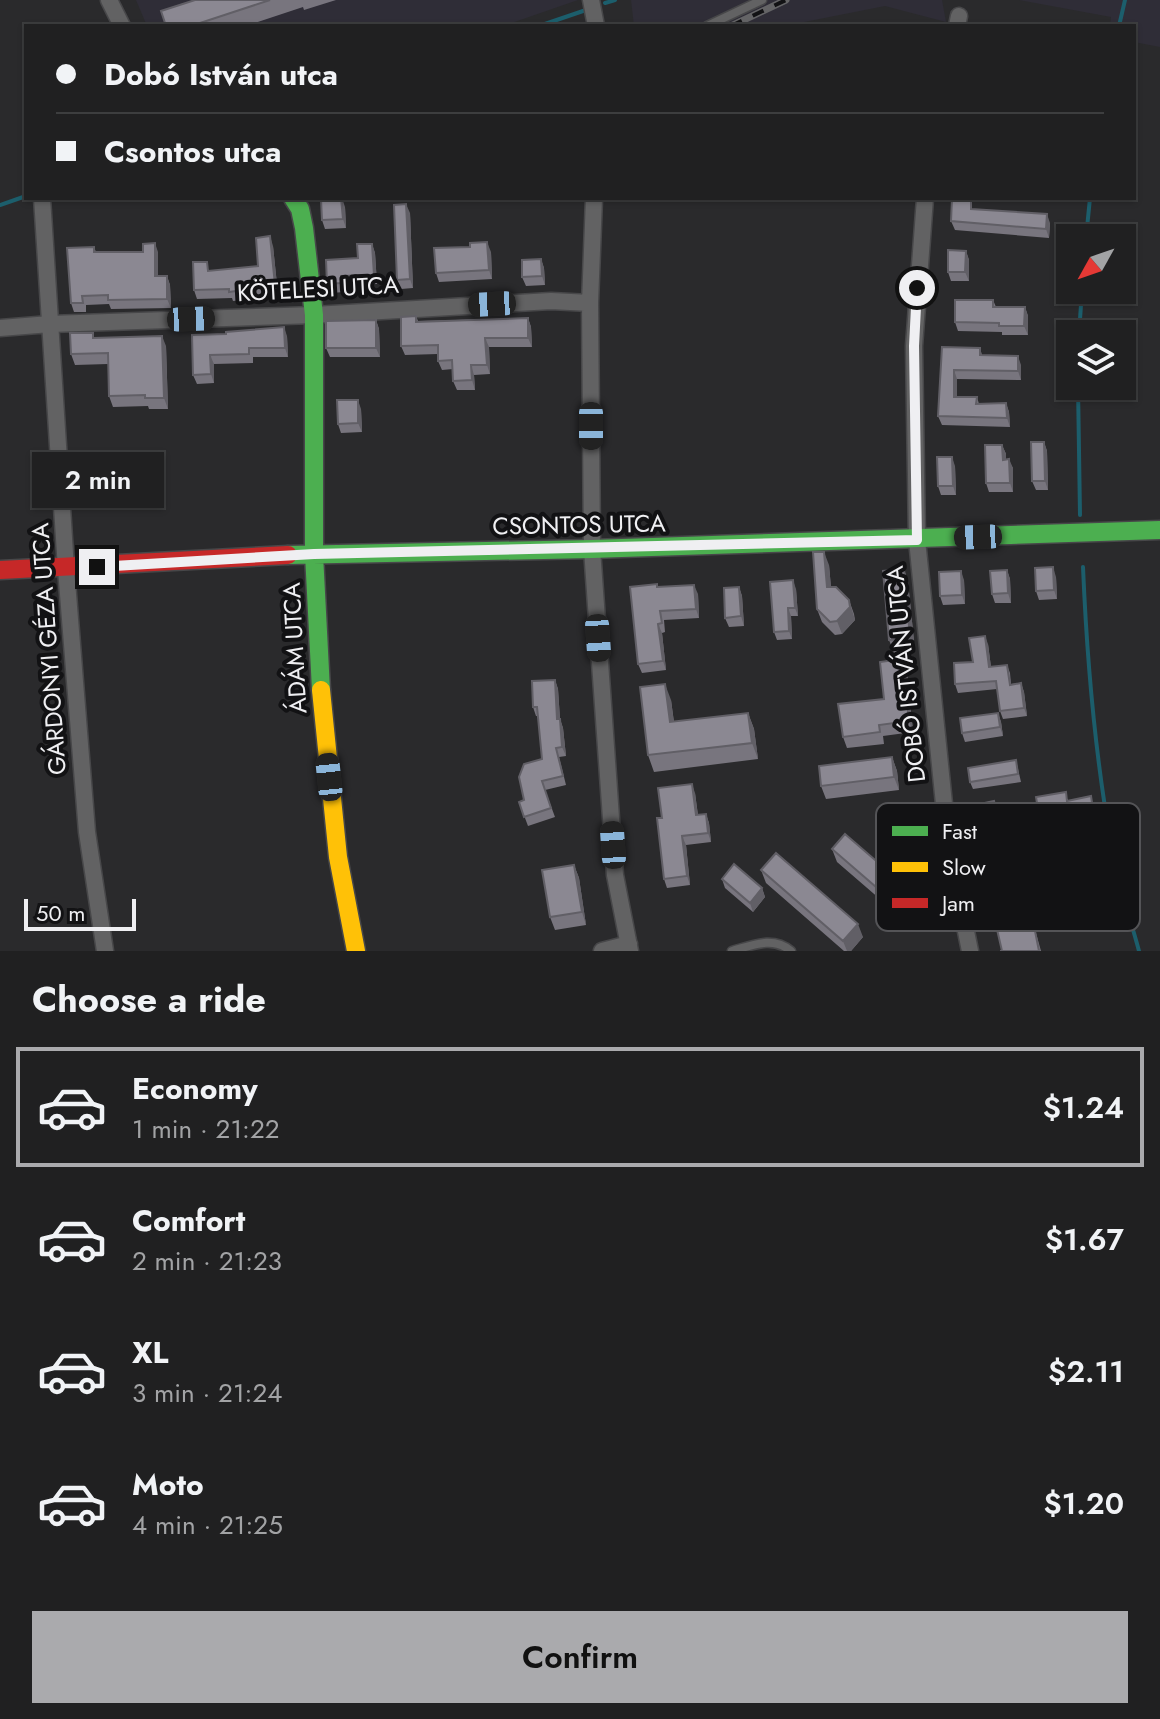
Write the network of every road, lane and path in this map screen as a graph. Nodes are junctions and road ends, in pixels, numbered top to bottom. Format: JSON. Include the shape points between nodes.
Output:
{"nodes":[{"id":1,"x":109,"y":0,"type":"edge"},
{"id":2,"x":591,"y":0,"type":"edge"},
{"id":3,"x":762,"y":0,"type":"edge"},
{"id":4,"x":121,"y":24,"type":"edge"},
{"id":5,"x":596,"y":24,"type":"edge"},
{"id":6,"x":711,"y":24,"type":"edge"},
{"id":7,"x":42,"y":200,"type":"edge"},
{"id":8,"x":294,"y":200,"type":"edge"},
{"id":9,"x":594,"y":200,"type":"edge"},
{"id":10,"x":925,"y":200,"type":"edge"},
{"id":11,"x":590,"y":303,"type":"junction"},
{"id":12,"x":314,"y":315,"type":"junction"},
{"id":13,"x":50,"y":324,"type":"junction"},
{"id":14,"x":0,"y":328,"type":"edge"},
{"id":15,"x":1160,"y":530,"type":"edge"},
{"id":16,"x":917,"y":540,"type":"junction"},
{"id":17,"x":592,"y":549,"type":"junction"},
{"id":18,"x":314,"y":554,"type":"junction"},
{"id":19,"x":66,"y":569,"type":"junction"},
{"id":20,"x":0,"y":570,"type":"edge"},
{"id":21,"x":944,"y":803,"type":"edge"},
{"id":22,"x":966,"y":931,"type":"edge"},
{"id":23,"x":760,"y":947,"type":"edge"},
{"id":24,"x":629,"y":948,"type":"edge"},
{"id":25,"x":105,"y":951,"type":"edge"},
{"id":26,"x":356,"y":951,"type":"edge"},
{"id":27,"x":602,"y":951,"type":"edge"},
{"id":28,"x":732,"y":951,"type":"edge"},
{"id":29,"x":791,"y":951,"type":"edge"},
{"id":30,"x":970,"y":951,"type":"edge"}],
"edges":[{"from":1,"to":4,"type":"street"},
{"from":2,"to":5,"type":"street"},
{"from":3,"to":6,"type":"lane"},
{"from":7,"to":13,"type":"street","name":"GÁRDONYI GÉZA UTCA"},
{"from":8,"to":12,"type":"street","name":"ÁDÁM UTCA","via":[[304,228]]},
{"from":9,"to":11,"type":"street"},
{"from":10,"to":16,"type":"street","name":"DOBÓ ISTVÁN UTCA","via":[[914,346]]},
{"from":11,"to":12,"type":"street","name":"KÖTELESI UTCA"},
{"from":11,"to":17,"type":"street"},
{"from":12,"to":13,"type":"street","name":"KÖTELESI UTCA"},
{"from":12,"to":18,"type":"street","name":"ÁDÁM UTCA"},
{"from":13,"to":14,"type":"street","name":"KÖTELESI UTCA"},
{"from":13,"to":19,"type":"street","name":"GÁRDONYI GÉZA UTCA"},
{"from":15,"to":16,"type":"street","name":"CSONTOS UTCA"},
{"from":16,"to":17,"type":"street","name":"CSONTOS UTCA"},
{"from":16,"to":21,"type":"street","name":"DOBÓ ISTVÁN UTCA"},
{"from":17,"to":18,"type":"street","name":"CSONTOS UTCA"},
{"from":17,"to":24,"type":"street","via":[[615,875]]},
{"from":18,"to":19,"type":"street","name":"CSONTOS UTCA"},
{"from":18,"to":26,"type":"street","name":"ÁDÁM UTCA","via":[[324,727],[338,857]]},
{"from":19,"to":20,"type":"street","name":"CSONTOS UTCA"},
{"from":19,"to":25,"type":"street","name":"GÁRDONYI GÉZA UTCA","via":[[87,832]]},
{"from":22,"to":30,"type":"street","name":"DOBÓ ISTVÁN UTCA"},
{"from":23,"to":28,"type":"lane"},
{"from":23,"to":29,"type":"lane","via":[[779,943]]},
{"from":24,"to":27,"type":"street"}]}
